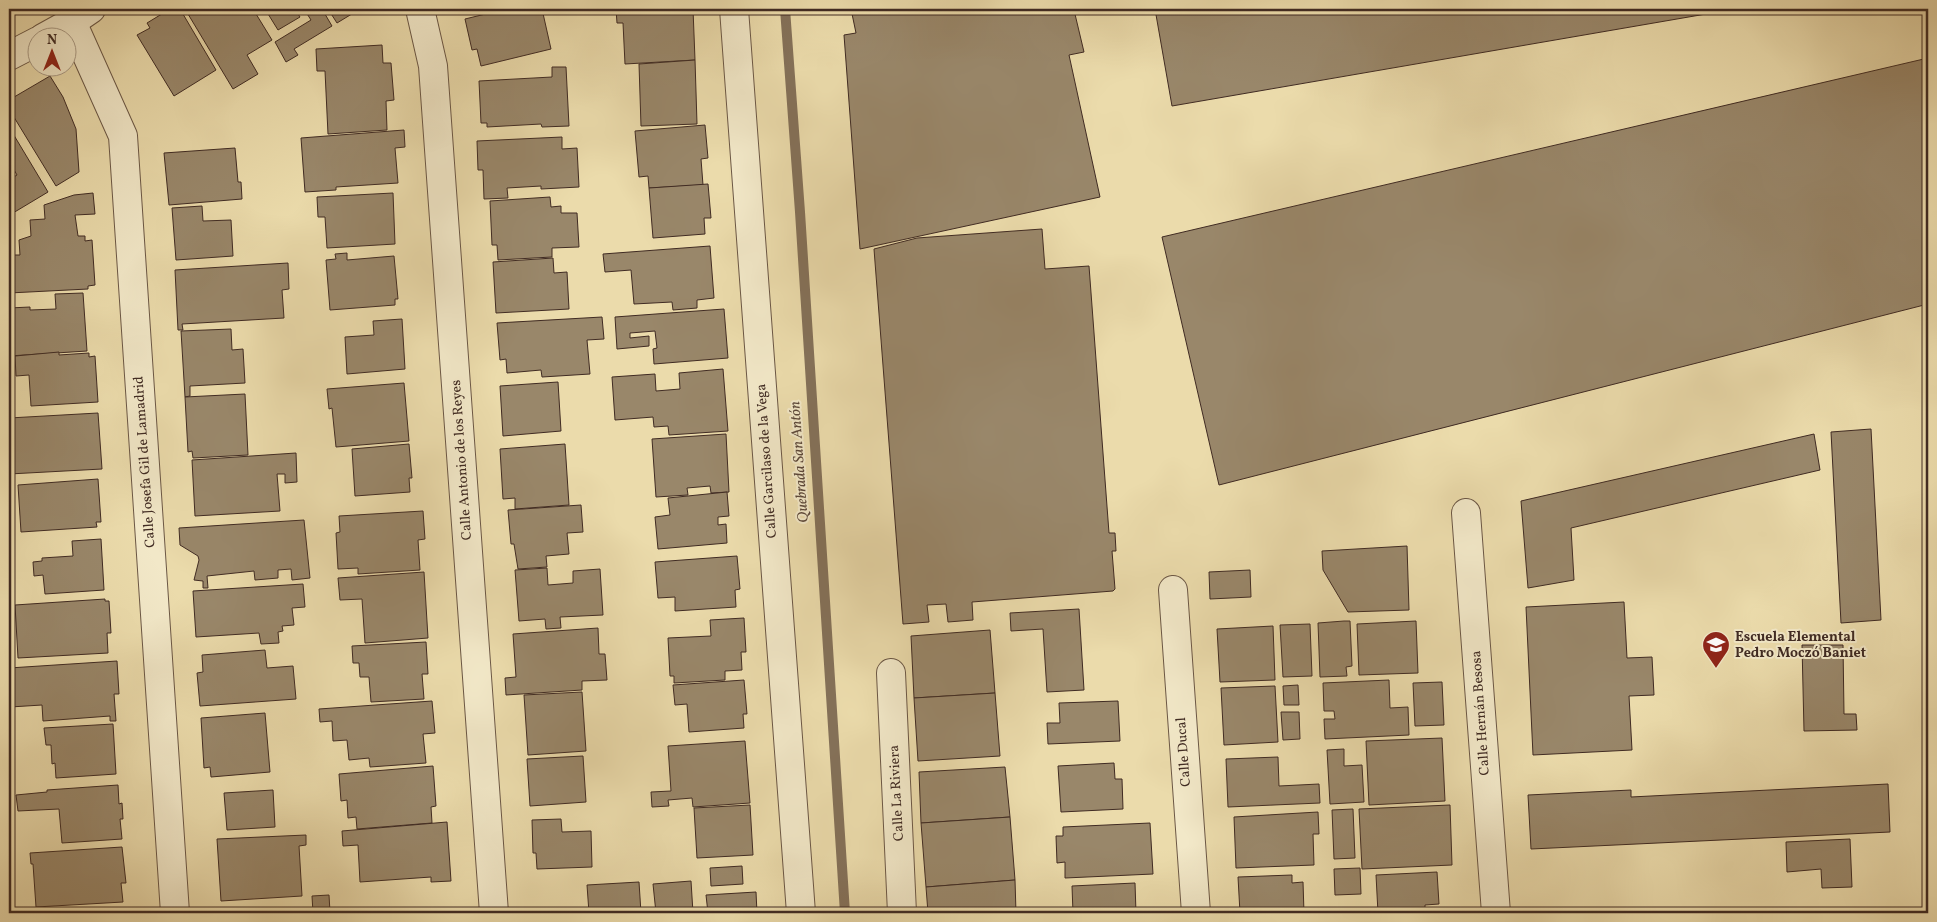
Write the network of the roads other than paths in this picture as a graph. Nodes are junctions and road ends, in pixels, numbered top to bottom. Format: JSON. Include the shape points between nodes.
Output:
{"nodes":[{"id":1,"x":420,"y":9,"type":"edge"},
{"id":2,"x":734,"y":9,"type":"edge"},
{"id":3,"x":81,"y":15,"type":"edge"},
{"id":4,"x":60,"y":28,"type":"edge"},
{"id":5,"x":28,"y":46,"type":"edge"},
{"id":6,"x":9,"y":56,"type":"edge"},
{"id":7,"x":1466,"y":513,"type":"dead end"},
{"id":8,"x":1173,"y":590,"type":"dead end"},
{"id":9,"x":891,"y":673,"type":"dead end"},
{"id":10,"x":175,"y":913,"type":"edge"},
{"id":11,"x":494,"y":913,"type":"edge"},
{"id":12,"x":801,"y":913,"type":"edge"},
{"id":13,"x":902,"y":913,"type":"edge"},
{"id":14,"x":1196,"y":913,"type":"edge"},
{"id":15,"x":1496,"y":913,"type":"edge"}],
"edges":[{"from":1,"to":11,"type":"street","name":"Calle Antonio de los Reyes","via":[[433,66]]},
{"from":2,"to":12,"type":"street","name":"Calle Garcilaso de la Vega"},
{"from":3,"to":4,"type":"street"},
{"from":3,"to":10,"type":"street","name":"Calle Josefa Gil de Lamadrid","via":[[123,136]]},
{"from":5,"to":6,"type":"street"},
{"from":7,"to":15,"type":"street","name":"Calle Hernán Besosa"},
{"from":8,"to":14,"type":"street","name":"Calle Ducal"},
{"from":9,"to":13,"type":"street","name":"Calle La Riviera"}]}
